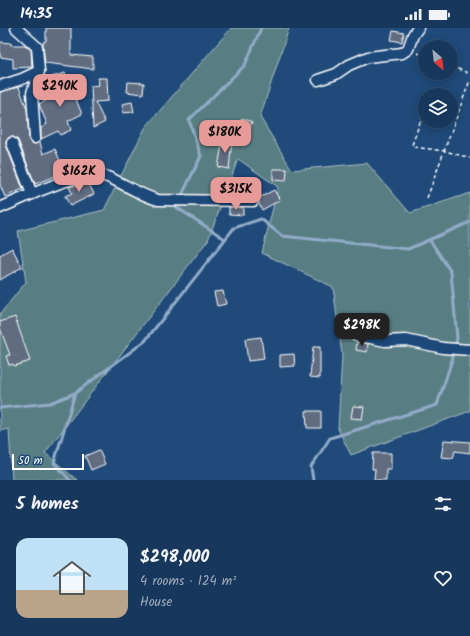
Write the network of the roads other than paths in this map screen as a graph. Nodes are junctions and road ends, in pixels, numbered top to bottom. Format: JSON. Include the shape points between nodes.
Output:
{"nodes":[{"id":1,"x":16,"y":28,"type":"edge"},
{"id":2,"x":418,"y":28,"type":"edge"},
{"id":3,"x":39,"y":71,"type":"junction"},
{"id":4,"x":318,"y":80,"type":"dead end"},
{"id":5,"x":0,"y":86,"type":"edge"},
{"id":6,"x":35,"y":138,"type":"dead end"},
{"id":7,"x":12,"y":143,"type":"dead end"},
{"id":8,"x":32,"y":194,"type":"junction"},
{"id":9,"x":253,"y":201,"type":"dead end"},
{"id":10,"x":0,"y":208,"type":"edge"},
{"id":11,"x":356,"y":335,"type":"dead end"},
{"id":12,"x":470,"y":350,"type":"edge"}],
"edges":[{"from":1,"to":3,"type":"street","via":[[37,47]]},
{"from":2,"to":4,"type":"street","via":[[408,49],[402,53],[368,57],[336,74]]},
{"from":3,"to":5,"type":"street"},
{"from":3,"to":6,"type":"street","via":[[32,93]]},
{"from":7,"to":8,"type":"street"},
{"from":8,"to":9,"type":"street","via":[[69,180],[100,175],[148,198]]},
{"from":8,"to":10,"type":"street"},
{"from":11,"to":12,"type":"street","via":[[385,341],[417,341],[443,348]]}]}
